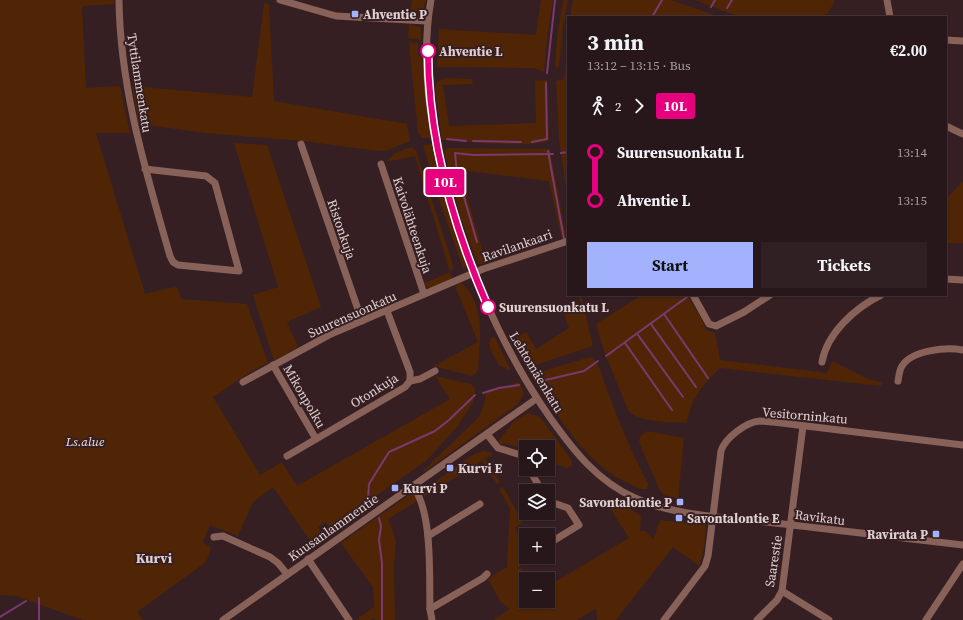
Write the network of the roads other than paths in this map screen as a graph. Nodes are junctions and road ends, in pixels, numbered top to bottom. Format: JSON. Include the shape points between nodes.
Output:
{"nodes":[{"id":1,"x":119,"y":0,"type":"edge"},
{"id":2,"x":280,"y":0,"type":"edge"},
{"id":3,"x":431,"y":0,"type":"edge"},
{"id":4,"x":887,"y":0,"type":"edge"},
{"id":5,"x":890,"y":16,"type":"edge"},
{"id":6,"x":427,"y":21,"type":"junction"},
{"id":7,"x":947,"y":40,"type":"edge"},
{"id":8,"x":963,"y":41,"type":"edge"},
{"id":9,"x":947,"y":126,"type":"edge"},
{"id":10,"x":963,"y":134,"type":"edge"},
{"id":11,"x":301,"y":144,"type":"dead end"},
{"id":12,"x":381,"y":164,"type":"dead end"},
{"id":13,"x":145,"y":169,"type":"junction"},
{"id":14,"x":567,"y":241,"type":"edge"},
{"id":15,"x":473,"y":273,"type":"junction"},
{"id":16,"x":947,"y":278,"type":"edge"},
{"id":17,"x":963,"y":280,"type":"edge"},
{"id":18,"x":424,"y":294,"type":"junction"},
{"id":19,"x":694,"y":296,"type":"edge"},
{"id":20,"x":768,"y":296,"type":"edge"},
{"id":21,"x":879,"y":296,"type":"edge"},
{"id":22,"x":387,"y":311,"type":"junction"},
{"id":23,"x":362,"y":321,"type":"junction"},
{"id":24,"x":963,"y":350,"type":"edge"},
{"id":25,"x":822,"y":362,"type":"dead end"},
{"id":26,"x":274,"y":366,"type":"junction"},
{"id":27,"x":435,"y":371,"type":"dead end"},
{"id":28,"x":410,"y":381,"type":"junction"},
{"id":29,"x":898,"y":381,"type":"dead end"},
{"id":30,"x":243,"y":382,"type":"dead end"},
{"id":31,"x":536,"y":399,"type":"junction"},
{"id":32,"x":804,"y":426,"type":"junction"},
{"id":33,"x":487,"y":434,"type":"junction"},
{"id":34,"x":316,"y":439,"type":"junction"},
{"id":35,"x":963,"y":445,"type":"edge"},
{"id":36,"x":519,"y":454,"type":"edge"},
{"id":37,"x":287,"y":456,"type":"dead end"},
{"id":38,"x":609,"y":483,"type":"joint"},
{"id":39,"x":413,"y":486,"type":"junction"},
{"id":40,"x":555,"y":503,"type":"edge"},
{"id":41,"x":480,"y":504,"type":"dead end"},
{"id":42,"x":713,"y":515,"type":"junction"},
{"id":43,"x":791,"y":525,"type":"junction"},
{"id":44,"x":428,"y":536,"type":"junction"},
{"id":45,"x":214,"y":537,"type":"dead end"},
{"id":46,"x":555,"y":540,"type":"edge"},
{"id":47,"x":963,"y":545,"type":"edge"},
{"id":48,"x":308,"y":559,"type":"junction"},
{"id":49,"x":963,"y":564,"type":"edge"},
{"id":50,"x":287,"y":574,"type":"junction"},
{"id":51,"x":486,"y":574,"type":"dead end"},
{"id":52,"x":782,"y":591,"type":"junction"},
{"id":53,"x":430,"y":609,"type":"junction"},
{"id":54,"x":668,"y":618,"type":"edge"},
{"id":55,"x":223,"y":620,"type":"edge"},
{"id":56,"x":349,"y":620,"type":"edge"},
{"id":57,"x":432,"y":620,"type":"edge"},
{"id":58,"x":757,"y":620,"type":"edge"},
{"id":59,"x":829,"y":620,"type":"edge"},
{"id":60,"x":926,"y":620,"type":"edge"}],
"edges":[{"from":1,"to":13,"type":"street","name":"Tyttilammenkatu","via":[[125,76]]},
{"from":2,"to":6,"type":"street","via":[[336,16]]},
{"from":3,"to":6,"type":"street","name":"Lehtomäenkatu"},
{"from":4,"to":5,"type":"street"},
{"from":6,"to":15,"type":"street","name":"Lehtomäenkatu","via":[[429,94],[437,151]]},
{"from":7,"to":8,"type":"street"},
{"from":9,"to":10,"type":"street"},
{"from":11,"to":23,"type":"street","name":"Ristonkuja"},
{"from":12,"to":18,"type":"street","name":"Kaivolähteenkuja"},
{"from":13,"to":13,"type":"street","name":"Tyttilammenkatu","via":[[173,262],[178,265],[239,271],[212,179],[206,176]]},
{"from":14,"to":15,"type":"street","name":"Ravilankaari"},
{"from":15,"to":18,"type":"street","name":"Suurensuonkatu"},
{"from":15,"to":31,"type":"street","name":"Lehtomäenkatu","via":[[500,334]]},
{"from":16,"to":17,"type":"street"},
{"from":18,"to":22,"type":"street","name":"Suurensuonkatu"},
{"from":19,"to":20,"type":"street","via":[[709,324],[716,326]]},
{"from":21,"to":25,"type":"street","via":[[858,310],[838,330],[824,350]]},
{"from":22,"to":23,"type":"street","name":"Suurensuonkatu"},
{"from":22,"to":28,"type":"street","name":"Otonkuja","via":[[410,372]]},
{"from":23,"to":26,"type":"street","name":"Suurensuonkatu","via":[[331,334]]},
{"from":24,"to":29,"type":"street","via":[[939,349],[914,356],[903,365]]},
{"from":26,"to":30,"type":"street","name":"Suurensuonkatu"},
{"from":26,"to":34,"type":"street","name":"Mikonpolku"},
{"from":27,"to":28,"type":"street"},
{"from":28,"to":34,"type":"street","name":"Otonkuja","via":[[405,387]]},
{"from":31,"to":33,"type":"street","name":"Kuusanlammentie"},
{"from":31,"to":38,"type":"street","name":"Lehtomäenkatu","via":[[591,469]]},
{"from":32,"to":35,"type":"street","name":"Vesitorninkatu"},
{"from":32,"to":42,"type":"street","name":"Vesitorninkatu","via":[[759,421],[746,426],[725,442],[721,451]]},
{"from":32,"to":43,"type":"street","name":"Saarestie"},
{"from":33,"to":36,"type":"street","via":[[498,448]]},
{"from":33,"to":39,"type":"street","name":"Kuusanlammentie"},
{"from":34,"to":37,"type":"street","name":"Otonkuja"},
{"from":38,"to":42,"type":"street","name":"Ravikatu","via":[[653,505]]},
{"from":39,"to":44,"type":"street","via":[[418,495]]},
{"from":39,"to":48,"type":"street","name":"Kuusanlammentie"},
{"from":40,"to":46,"type":"street","via":[[568,508],[579,525]]},
{"from":41,"to":44,"type":"street"},
{"from":42,"to":43,"type":"street","name":"Ravikatu"},
{"from":42,"to":54,"type":"street","name":"Vesitorninkatu","via":[[705,566]]},
{"from":43,"to":47,"type":"street","name":"Ravikatu"},
{"from":43,"to":52,"type":"street","name":"Saarestie"},
{"from":44,"to":53,"type":"street"},
{"from":45,"to":50,"type":"street","via":[[223,536],[270,557]]},
{"from":48,"to":50,"type":"street","name":"Kuusanlammentie"},
{"from":48,"to":56,"type":"street"},
{"from":49,"to":60,"type":"street"},
{"from":50,"to":55,"type":"street","name":"Kuusanlammentie"},
{"from":51,"to":53,"type":"street"},
{"from":52,"to":58,"type":"street","name":"Saarestie","via":[[777,600]]},
{"from":52,"to":59,"type":"street"},
{"from":53,"to":57,"type":"street"}]}
